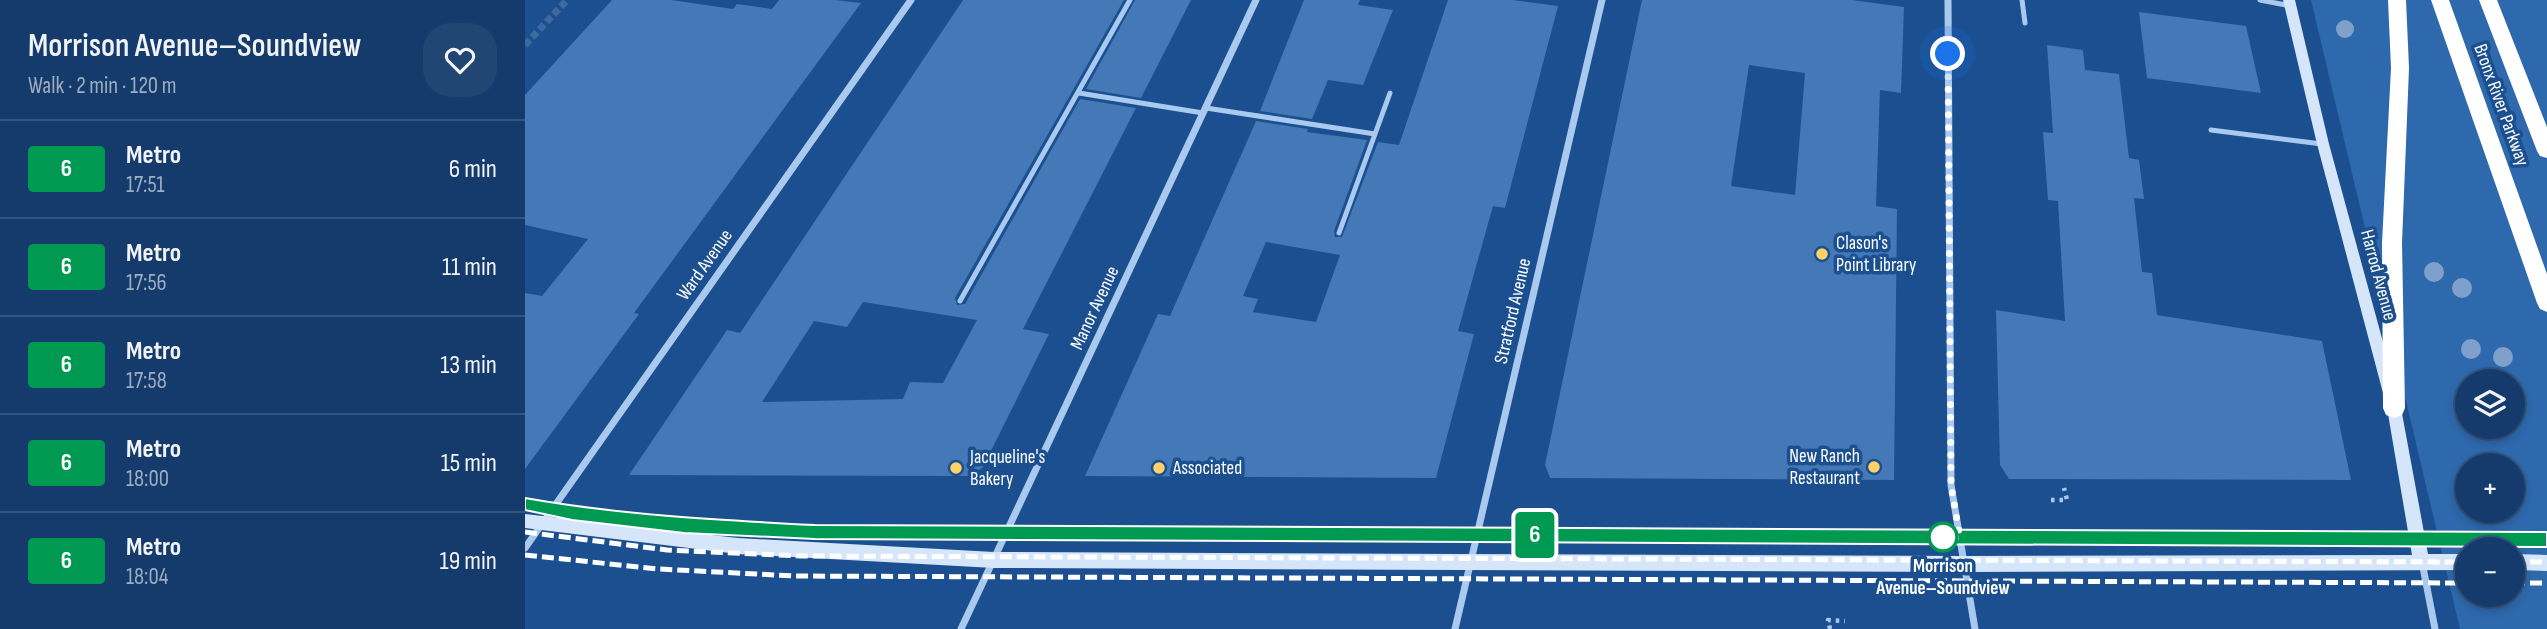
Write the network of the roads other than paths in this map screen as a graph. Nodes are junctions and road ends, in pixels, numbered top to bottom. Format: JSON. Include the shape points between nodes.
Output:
{"nodes":[{"id":1,"x":911,"y":0,"type":"edge"},
{"id":2,"x":1130,"y":0,"type":"edge"},
{"id":3,"x":1256,"y":0,"type":"edge"},
{"id":4,"x":1602,"y":0,"type":"edge"},
{"id":5,"x":1948,"y":0,"type":"edge"},
{"id":6,"x":2022,"y":0,"type":"edge"},
{"id":7,"x":2260,"y":0,"type":"edge"},
{"id":8,"x":2397,"y":0,"type":"edge"},
{"id":9,"x":2439,"y":0,"type":"edge"},
{"id":10,"x":2488,"y":0,"type":"edge"},
{"id":11,"x":2290,"y":3,"type":"edge"},
{"id":12,"x":2025,"y":23,"type":"dead end"},
{"id":13,"x":1079,"y":93,"type":"junction"},
{"id":14,"x":1390,"y":93,"type":"dead end"},
{"id":15,"x":1205,"y":111,"type":"junction"},
{"id":16,"x":2211,"y":130,"type":"dead end"},
{"id":17,"x":1375,"y":134,"type":"junction"},
{"id":18,"x":2323,"y":144,"type":"junction"},
{"id":19,"x":2547,"y":151,"type":"edge"},
{"id":20,"x":1339,"y":233,"type":"dead end"},
{"id":21,"x":960,"y":302,"type":"dead end"},
{"id":22,"x":2547,"y":303,"type":"edge"},
{"id":23,"x":2393,"y":408,"type":"junction"},
{"id":24,"x":533,"y":523,"type":"edge"},
{"id":25,"x":525,"y":548,"type":"edge"},
{"id":26,"x":994,"y":560,"type":"junction"},
{"id":27,"x":1471,"y":562,"type":"junction"},
{"id":28,"x":2421,"y":562,"type":"junction"},
{"id":29,"x":2455,"y":562,"type":"edge"},
{"id":30,"x":2525,"y":562,"type":"edge"},
{"id":31,"x":2547,"y":562,"type":"edge"},
{"id":32,"x":1964,"y":564,"type":"junction"},
{"id":33,"x":961,"y":629,"type":"edge"},
{"id":34,"x":1455,"y":629,"type":"edge"},
{"id":35,"x":1975,"y":629,"type":"edge"},
{"id":36,"x":2435,"y":629,"type":"edge"}],
"edges":[{"from":1,"to":24,"type":"street","name":"Ward Avenue"},
{"from":2,"to":13,"type":"lane"},
{"from":3,"to":15,"type":"street","name":"Manor Avenue"},
{"from":4,"to":27,"type":"street","name":"Stratford Avenue"},
{"from":5,"to":32,"type":"street","via":[[1951,485]]},
{"from":6,"to":12,"type":"lane"},
{"from":7,"to":11,"type":"lane"},
{"from":8,"to":23,"type":"highway","via":[[2400,68],[2392,243]]},
{"from":9,"to":22,"type":"highway","name":"Bronx River Parkway"},
{"from":10,"to":19,"type":"highway","name":"Bronx River Parkway"},
{"from":11,"to":18,"type":"main road","name":"Harrod Avenue"},
{"from":13,"to":15,"type":"lane"},
{"from":13,"to":21,"type":"lane"},
{"from":14,"to":17,"type":"lane"},
{"from":15,"to":17,"type":"lane"},
{"from":15,"to":26,"type":"street","name":"Manor Avenue"},
{"from":16,"to":18,"type":"lane"},
{"from":17,"to":20,"type":"lane"},
{"from":18,"to":23,"type":"main road","name":"Harrod Avenue"},
{"from":23,"to":28,"type":"main road","name":"Harrod Avenue"},
{"from":24,"to":25,"type":"street","name":"Ward Avenue"},
{"from":24,"to":26,"type":"main road","via":[[738,546]]},
{"from":26,"to":27,"type":"main road"},
{"from":26,"to":33,"type":"street","name":"Manor Avenue"},
{"from":27,"to":32,"type":"main road"},
{"from":27,"to":34,"type":"street","name":"Stratford Avenue"},
{"from":28,"to":29,"type":"main road"},
{"from":28,"to":32,"type":"main road"},
{"from":28,"to":36,"type":"street"},
{"from":30,"to":31,"type":"main road"},
{"from":32,"to":35,"type":"street"}]}
